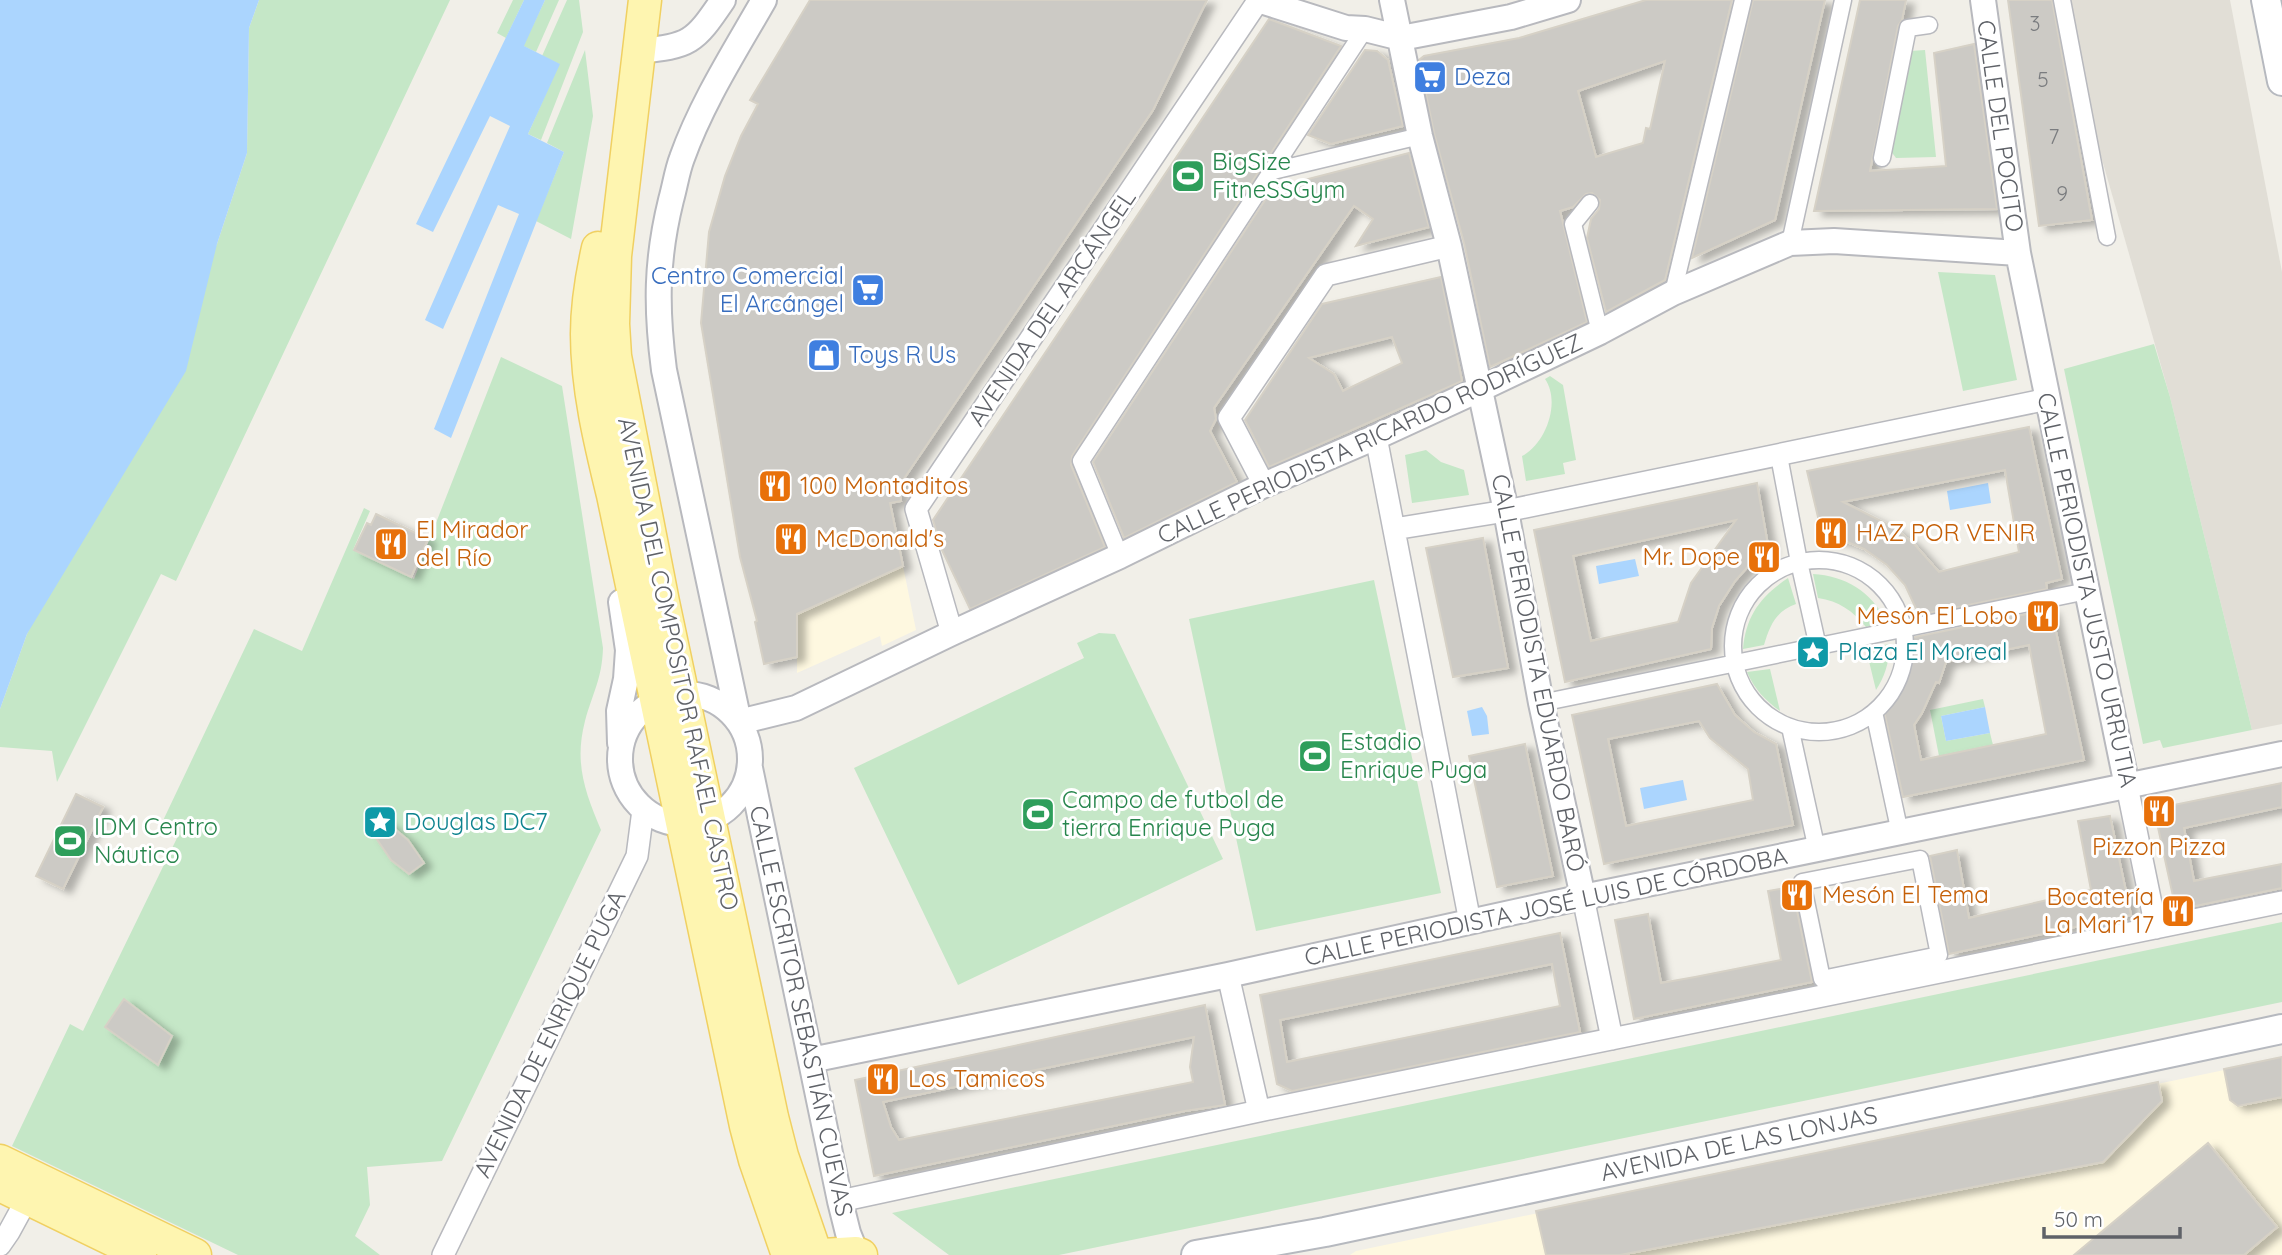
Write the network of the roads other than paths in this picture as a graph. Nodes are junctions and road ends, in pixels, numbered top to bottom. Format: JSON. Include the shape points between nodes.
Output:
{"nodes":[{"id":1,"x":645,"y":0,"type":"edge"},
{"id":2,"x":723,"y":0,"type":"edge"},
{"id":3,"x":764,"y":0,"type":"edge"},
{"id":4,"x":1258,"y":0,"type":"edge"},
{"id":5,"x":1392,"y":0,"type":"edge"},
{"id":6,"x":1568,"y":0,"type":"edge"},
{"id":7,"x":1743,"y":0,"type":"edge"},
{"id":8,"x":1843,"y":0,"type":"edge"},
{"id":9,"x":1983,"y":0,"type":"edge"},
{"id":10,"x":2062,"y":0,"type":"edge"},
{"id":11,"x":2266,"y":0,"type":"edge"},
{"id":12,"x":1929,"y":24,"type":"dead end"},
{"id":13,"x":1365,"y":29,"type":"junction"},
{"id":14,"x":1401,"y":38,"type":"junction"},
{"id":15,"x":637,"y":58,"type":"junction"},
{"id":16,"x":2282,"y":81,"type":"edge"},
{"id":17,"x":1420,"y":136,"type":"junction"},
{"id":18,"x":1881,"y":158,"type":"dead end"},
{"id":19,"x":1273,"y":171,"type":"junction"},
{"id":20,"x":1590,"y":203,"type":"dead end"},
{"id":21,"x":2107,"y":237,"type":"dead end"},
{"id":22,"x":1790,"y":243,"type":"junction"},
{"id":23,"x":1449,"y":246,"type":"junction"},
{"id":24,"x":2018,"y":253,"type":"junction"},
{"id":25,"x":1673,"y":293,"type":"junction"},
{"id":26,"x":1600,"y":332,"type":"junction"},
{"id":27,"x":1478,"y":390,"type":"junction"},
{"id":28,"x":2048,"y":399,"type":"junction"},
{"id":29,"x":1376,"y":438,"type":"junction"},
{"id":30,"x":1779,"y":456,"type":"junction"},
{"id":31,"x":1264,"y":485,"type":"junction"},
{"id":32,"x":613,"y":495,"type":"junction"},
{"id":33,"x":1506,"y":511,"type":"junction"},
{"id":34,"x":1394,"y":529,"type":"junction"},
{"id":35,"x":1120,"y":556,"type":"junction"},
{"id":36,"x":1798,"y":562,"type":"junction"},
{"id":37,"x":2087,"y":591,"type":"junction"},
{"id":38,"x":1905,"y":630,"type":"junction"},
{"id":39,"x":952,"y":633,"type":"junction"},
{"id":40,"x":1818,"y":647,"type":"junction"},
{"id":41,"x":1733,"y":663,"type":"junction"},
{"id":42,"x":670,"y":697,"type":"junction"},
{"id":43,"x":1541,"y":704,"type":"junction"},
{"id":44,"x":1874,"y":712,"type":"junction"},
{"id":45,"x":739,"y":722,"type":"junction"},
{"id":46,"x":1790,"y":727,"type":"junction"},
{"id":47,"x":620,"y":750,"type":"junction"},
{"id":48,"x":2282,"y":754,"type":"edge"},
{"id":49,"x":750,"y":768,"type":"junction"},
{"id":50,"x":2127,"y":786,"type":"junction"},
{"id":51,"x":643,"y":810,"type":"junction"},
{"id":52,"x":696,"y":822,"type":"junction"},
{"id":53,"x":1905,"y":832,"type":"junction"},
{"id":54,"x":1811,"y":851,"type":"junction"},
{"id":55,"x":1915,"y":859,"type":"junction"},
{"id":56,"x":1811,"y":880,"type":"junction"},
{"id":57,"x":1583,"y":897,"type":"junction"},
{"id":58,"x":2282,"y":902,"type":"edge"},
{"id":59,"x":1470,"y":922,"type":"junction"},
{"id":60,"x":2157,"y":928,"type":"junction"},
{"id":61,"x":1937,"y":964,"type":"junction"},
{"id":62,"x":1228,"y":975,"type":"junction"},
{"id":63,"x":1831,"y":985,"type":"junction"},
{"id":64,"x":2282,"y":1030,"type":"edge"},
{"id":65,"x":1612,"y":1039,"type":"junction"},
{"id":66,"x":811,"y":1060,"type":"junction"},
{"id":67,"x":1259,"y":1111,"type":"junction"},
{"id":68,"x":0,"y":1161,"type":"edge"},
{"id":69,"x":14,"y":1192,"type":"edge"},
{"id":70,"x":840,"y":1201,"type":"junction"},
{"id":71,"x":0,"y":1245,"type":"edge"},
{"id":72,"x":858,"y":1254,"type":"edge"},
{"id":73,"x":145,"y":1255,"type":"edge"},
{"id":74,"x":195,"y":1255,"type":"edge"},
{"id":75,"x":443,"y":1255,"type":"edge"},
{"id":76,"x":788,"y":1255,"type":"edge"},
{"id":77,"x":816,"y":1255,"type":"edge"},
{"id":78,"x":823,"y":1255,"type":"edge"},
{"id":79,"x":1196,"y":1255,"type":"edge"}],
"edges":[{"from":1,"to":15,"type":"main road","name":"AVENIDA DEL COMPOSITOR RAFAEL CASTRO"},
{"from":2,"to":15,"type":"street","via":[[702,30],[686,43]]},
{"from":3,"to":45,"type":"street","via":[[702,111],[681,160],[658,271],[664,370]]},
{"from":4,"to":13,"type":"street","via":[[1346,28]]},
{"from":4,"to":39,"type":"street","name":"AVENIDA DEL ARCÁNGEL","via":[[916,509]]},
{"from":5,"to":14,"type":"street","name":"CALLE PERIODISTA EDUARDO BARÓ"},
{"from":6,"to":14,"type":"street","via":[[1511,17]]},
{"from":7,"to":25,"type":"street"},
{"from":8,"to":22,"type":"street"},
{"from":9,"to":24,"type":"street","name":"CALLE DEL POCITO"},
{"from":10,"to":21,"type":"street"},
{"from":11,"to":16,"type":"main road"},
{"from":12,"to":18,"type":"street","via":[[1909,28]]},
{"from":13,"to":14,"type":"street"},
{"from":13,"to":19,"type":"street"},
{"from":14,"to":17,"type":"street","name":"CALLE PERIODISTA EDUARDO BARÓ"},
{"from":15,"to":32,"type":"main road","name":"AVENIDA DEL COMPOSITOR RAFAEL CASTRO","via":[[597,251],[587,330],[597,429]]},
{"from":15,"to":42,"type":"main road","name":"AVENIDA DEL COMPOSITOR RAFAEL CASTRO","via":[[615,256],[613,335]]},
{"from":17,"to":19,"type":"street"},
{"from":17,"to":23,"type":"street","name":"CALLE PERIODISTA EDUARDO BARÓ"},
{"from":19,"to":35,"type":"street","via":[[1081,461]]},
{"from":20,"to":26,"type":"street","via":[[1573,224]]},
{"from":22,"to":24,"type":"street","name":"CALLE PERIODISTA RICARDO RODRÍGUEZ","via":[[1834,241]]},
{"from":22,"to":25,"type":"street","name":"CALLE PERIODISTA RICARDO RODRÍGUEZ"},
{"from":23,"to":27,"type":"street","name":"CALLE PERIODISTA EDUARDO BARÓ"},
{"from":23,"to":31,"type":"street","via":[[1326,275],[1229,418]]},
{"from":24,"to":28,"type":"street","name":"CALLE PERIODISTA JUSTO URRUTIA"},
{"from":25,"to":26,"type":"street","name":"CALLE PERIODISTA RICARDO RODRÍGUEZ"},
{"from":26,"to":27,"type":"street","name":"CALLE PERIODISTA RICARDO RODRÍGUEZ"},
{"from":27,"to":29,"type":"street","name":"CALLE PERIODISTA RICARDO RODRÍGUEZ"},
{"from":27,"to":33,"type":"street","name":"CALLE PERIODISTA EDUARDO BARÓ"},
{"from":28,"to":30,"type":"street"},
{"from":28,"to":37,"type":"street","name":"CALLE PERIODISTA JUSTO URRUTIA"},
{"from":29,"to":31,"type":"street","name":"CALLE PERIODISTA RICARDO RODRÍGUEZ"},
{"from":29,"to":34,"type":"street"},
{"from":30,"to":33,"type":"street"},
{"from":30,"to":36,"type":"street"},
{"from":31,"to":35,"type":"street","name":"CALLE PERIODISTA RICARDO RODRÍGUEZ"},
{"from":32,"to":42,"type":"main road","name":"AVENIDA DEL COMPOSITOR RAFAEL CASTRO"},
{"from":32,"to":47,"type":"street","name":"AVENIDA DEL COMPOSITOR RAFAEL CASTRO","via":[[608,547],[628,650],[619,711]]},
{"from":33,"to":34,"type":"street"},
{"from":33,"to":43,"type":"street","name":"CALLE PERIODISTA EDUARDO BARÓ"},
{"from":34,"to":59,"type":"street"},
{"from":35,"to":39,"type":"street","name":"CALLE PERIODISTA RICARDO RODRÍGUEZ"},
{"from":36,"to":38,"type":"street","via":[[1827,560],[1854,567],[1877,582],[1895,604]]},
{"from":36,"to":40,"type":"street"},
{"from":36,"to":41,"type":"street","via":[[1774,572],[1746,600],[1732,636]]},
{"from":37,"to":38,"type":"street"},
{"from":37,"to":50,"type":"street","name":"CALLE PERIODISTA JUSTO URRUTIA"},
{"from":38,"to":40,"type":"street"},
{"from":38,"to":44,"type":"street","via":[[1905,657],[1898,683]]},
{"from":39,"to":45,"type":"street","name":"CALLE PERIODISTA RICARDO RODRÍGUEZ","via":[[796,708]]},
{"from":40,"to":41,"type":"street"},
{"from":41,"to":43,"type":"street"},
{"from":41,"to":46,"type":"street","via":[[1743,688],[1760,710]]},
{"from":42,"to":45,"type":"street","via":[[704,696],[724,706]]},
{"from":42,"to":47,"type":"street","via":[[635,716]]},
{"from":42,"to":52,"type":"main road","name":"AVENIDA DEL COMPOSITOR RAFAEL CASTRO"},
{"from":43,"to":57,"type":"street","name":"CALLE PERIODISTA EDUARDO BARÓ"},
{"from":44,"to":46,"type":"street","via":[[1836,732],[1809,733]]},
{"from":44,"to":53,"type":"street"},
{"from":45,"to":49,"type":"street","name":"CALLE ESCRITOR SEBASTIÁN CUEVAS","via":[[747,736]]},
{"from":46,"to":54,"type":"street"},
{"from":47,"to":51,"type":"street","name":"AVENIDA DEL COMPOSITOR RAFAEL CASTRO","via":[[620,772]]},
{"from":48,"to":50,"type":"street","name":"CALLE PERIODISTA JOSÉ LUIS DE CÓRDOBA"},
{"from":49,"to":52,"type":"street","via":[[743,790],[730,807]]},
{"from":49,"to":66,"type":"street","name":"CALLE ESCRITOR SEBASTIÁN CUEVAS"},
{"from":50,"to":53,"type":"street","name":"CALLE PERIODISTA JOSÉ LUIS DE CÓRDOBA"},
{"from":50,"to":60,"type":"street","name":"CALLE PERIODISTA JUSTO URRUTIA"},
{"from":51,"to":52,"type":"street","via":[[658,819]]},
{"from":51,"to":75,"type":"street","name":"AVENIDA DE ENRIQUE PUGA","via":[[637,856]]},
{"from":52,"to":76,"type":"main road","name":"AVENIDA DEL COMPOSITOR RAFAEL CASTRO","via":[[752,1149]]},
{"from":52,"to":77,"type":"main road","name":"AVENIDA DEL COMPOSITOR RAFAEL CASTRO","via":[[782,1156]]},
{"from":53,"to":54,"type":"street","name":"CALLE PERIODISTA JOSÉ LUIS DE CÓRDOBA"},
{"from":53,"to":55,"type":"street"},
{"from":54,"to":56,"type":"street"},
{"from":54,"to":57,"type":"street","name":"CALLE PERIODISTA JOSÉ LUIS DE CÓRDOBA"},
{"from":55,"to":56,"type":"street"},
{"from":55,"to":61,"type":"street"},
{"from":56,"to":63,"type":"street"},
{"from":57,"to":59,"type":"street","name":"CALLE PERIODISTA JOSÉ LUIS DE CÓRDOBA"},
{"from":57,"to":65,"type":"street","name":"CALLE PERIODISTA EDUARDO BARÓ"},
{"from":58,"to":60,"type":"street"},
{"from":59,"to":62,"type":"street","name":"CALLE PERIODISTA JOSÉ LUIS DE CÓRDOBA"},
{"from":60,"to":61,"type":"street"},
{"from":61,"to":63,"type":"street"},
{"from":62,"to":66,"type":"street","name":"CALLE PERIODISTA JOSÉ LUIS DE CÓRDOBA"},
{"from":62,"to":67,"type":"street"},
{"from":63,"to":65,"type":"street"},
{"from":64,"to":79,"type":"main road","name":"AVENIDA DE LAS LONJAS","via":[[1339,1229]]},
{"from":65,"to":67,"type":"street"},
{"from":66,"to":70,"type":"street","name":"CALLE ESCRITOR SEBASTIÁN CUEVAS"},
{"from":67,"to":70,"type":"street"},
{"from":68,"to":74,"type":"main road"},
{"from":69,"to":71,"type":"street","via":[[9,1232]]},
{"from":69,"to":73,"type":"main road"},
{"from":70,"to":72,"type":"street","name":"CALLE ESCRITOR SEBASTIÁN CUEVAS"},
{"from":72,"to":78,"type":"main road"}]}
